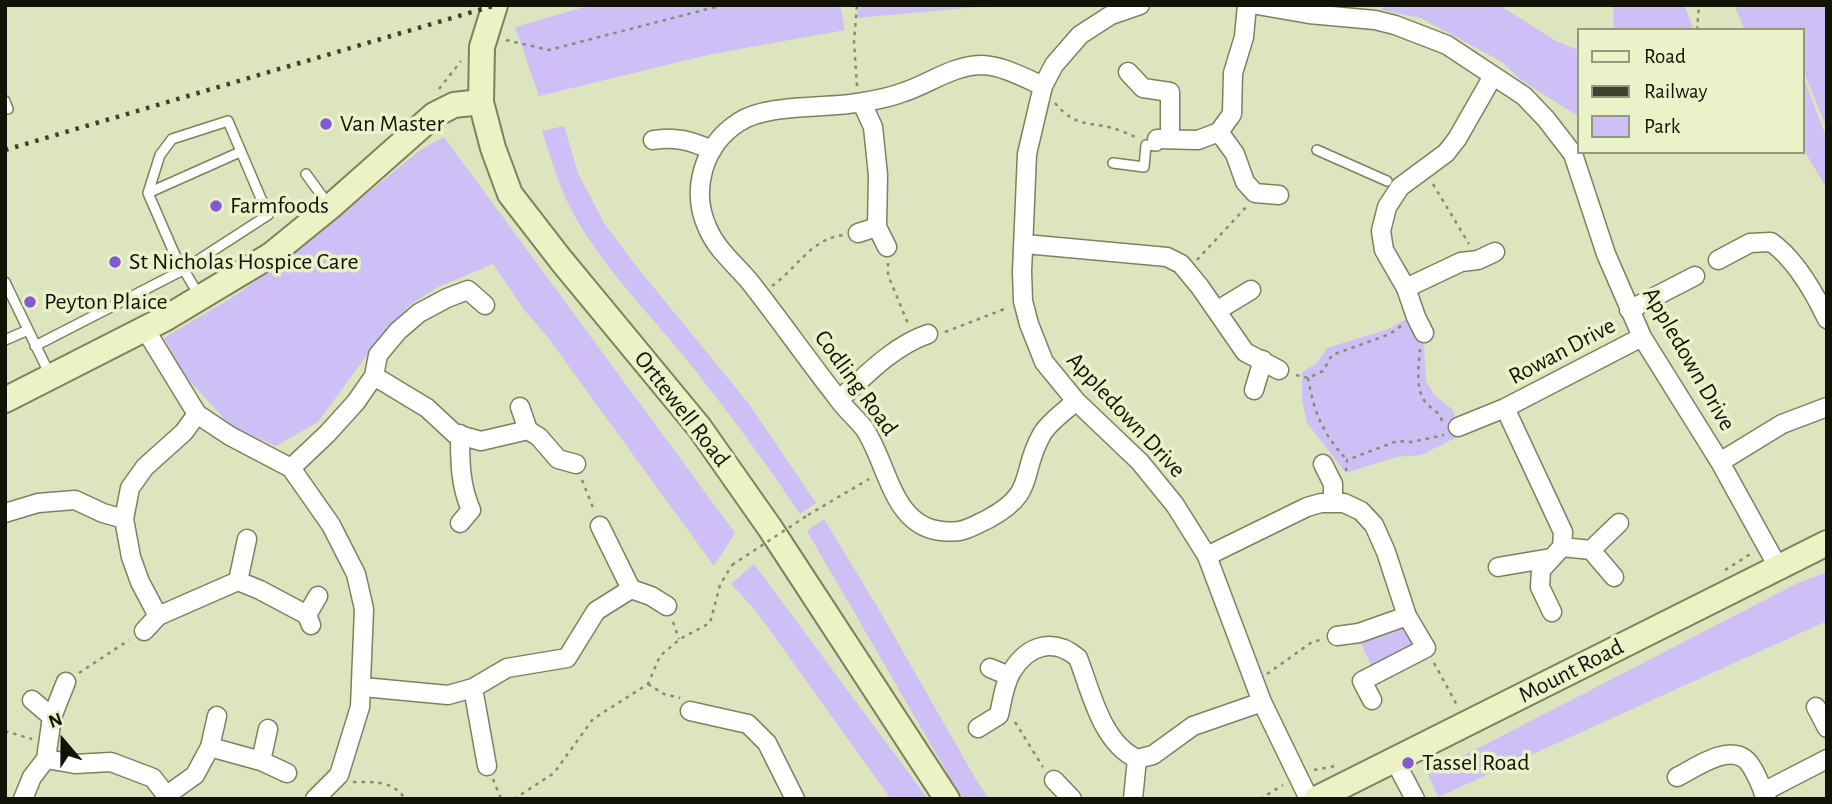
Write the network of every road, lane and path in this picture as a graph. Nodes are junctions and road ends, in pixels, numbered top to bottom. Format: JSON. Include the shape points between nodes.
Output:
{"nodes":[{"id":1,"x":495,"y":5,"type":"edge"},
{"id":2,"x":723,"y":5,"type":"edge"},
{"id":3,"x":857,"y":5,"type":"edge"},
{"id":4,"x":1140,"y":5,"type":"edge"},
{"id":5,"x":1247,"y":5,"type":"edge"},
{"id":6,"x":1257,"y":5,"type":"edge"},
{"id":7,"x":1699,"y":5,"type":"edge"},
{"id":8,"x":1697,"y":28,"type":"edge"},
{"id":9,"x":503,"y":39,"type":"dead end"},
{"id":10,"x":466,"y":54,"type":"dead end"},
{"id":11,"x":1128,"y":72,"type":"dead end"},
{"id":12,"x":1493,"y":76,"type":"junction"},
{"id":13,"x":1043,"y":86,"type":"junction"},
{"id":14,"x":481,"y":102,"type":"junction"},
{"id":15,"x":862,"y":103,"type":"junction"},
{"id":16,"x":434,"y":115,"type":"junction"},
{"id":17,"x":1219,"y":132,"type":"junction"},
{"id":18,"x":1164,"y":139,"type":"junction"},
{"id":19,"x":653,"y":140,"type":"dead end"},
{"id":20,"x":712,"y":150,"type":"junction"},
{"id":21,"x":1317,"y":150,"type":"dead end"},
{"id":22,"x":240,"y":152,"type":"junction"},
{"id":23,"x":1576,"y":153,"type":"edge"},
{"id":24,"x":1576,"y":154,"type":"edge"},
{"id":25,"x":1113,"y":163,"type":"dead end"},
{"id":26,"x":1424,"y":169,"type":"junction"},
{"id":27,"x":306,"y":174,"type":"dead end"},
{"id":28,"x":1245,"y":182,"type":"junction"},
{"id":29,"x":1394,"y":184,"type":"junction"},
{"id":30,"x":148,"y":193,"type":"junction"},
{"id":31,"x":1279,"y":195,"type":"dead end"},
{"id":32,"x":330,"y":207,"type":"junction"},
{"id":33,"x":877,"y":227,"type":"junction"},
{"id":34,"x":858,"y":233,"type":"joint"},
{"id":35,"x":1025,"y":244,"type":"junction"},
{"id":36,"x":887,"y":247,"type":"joint"},
{"id":37,"x":1486,"y":256,"type":"joint"},
{"id":38,"x":1718,"y":260,"type":"dead end"},
{"id":39,"x":183,"y":270,"type":"junction"},
{"id":40,"x":1186,"y":272,"type":"junction"},
{"id":41,"x":1695,"y":276,"type":"dead end"},
{"id":42,"x":5,"y":282,"type":"edge"},
{"id":43,"x":1406,"y":288,"type":"junction"},
{"id":44,"x":1251,"y":290,"type":"dead end"},
{"id":45,"x":760,"y":295,"type":"junction"},
{"id":46,"x":201,"y":299,"type":"junction"},
{"id":47,"x":1023,"y":301,"type":"junction"},
{"id":48,"x":485,"y":305,"type":"dead end"},
{"id":49,"x":1218,"y":310,"type":"junction"},
{"id":50,"x":1629,"y":310,"type":"junction"},
{"id":51,"x":1827,"y":319,"type":"edge"},
{"id":52,"x":145,"y":329,"type":"junction"},
{"id":53,"x":28,"y":330,"type":"junction"},
{"id":54,"x":1420,"y":332,"type":"junction"},
{"id":55,"x":921,"y":336,"type":"junction"},
{"id":56,"x":1642,"y":337,"type":"junction"},
{"id":57,"x":5,"y":340,"type":"edge"},
{"id":58,"x":35,"y":346,"type":"junction"},
{"id":59,"x":1263,"y":360,"type":"junction"},
{"id":60,"x":1279,"y":370,"type":"joint"},
{"id":61,"x":374,"y":376,"type":"junction"},
{"id":62,"x":51,"y":378,"type":"junction"},
{"id":63,"x":1308,"y":378,"type":"junction"},
{"id":64,"x":1254,"y":390,"type":"dead end"},
{"id":65,"x":5,"y":400,"type":"edge"},
{"id":66,"x":839,"y":400,"type":"junction"},
{"id":67,"x":1076,"y":401,"type":"junction"},
{"id":68,"x":520,"y":407,"type":"dead end"},
{"id":69,"x":1827,"y":407,"type":"edge"},
{"id":70,"x":1505,"y":408,"type":"junction"},
{"id":71,"x":197,"y":414,"type":"junction"},
{"id":72,"x":1458,"y":428,"type":"dead end"},
{"id":73,"x":527,"y":430,"type":"junction"},
{"id":74,"x":460,"y":434,"type":"junction"},
{"id":75,"x":1347,"y":460,"type":"junction"},
{"id":76,"x":1720,"y":462,"type":"junction"},
{"id":77,"x":576,"y":464,"type":"joint"},
{"id":78,"x":1323,"y":464,"type":"dead end"},
{"id":79,"x":291,"y":468,"type":"junction"},
{"id":80,"x":885,"y":470,"type":"junction"},
{"id":81,"x":1339,"y":502,"type":"junction"},
{"id":82,"x":5,"y":513,"type":"edge"},
{"id":83,"x":124,"y":519,"type":"junction"},
{"id":84,"x":460,"y":523,"type":"dead end"},
{"id":85,"x":1619,"y":523,"type":"dead end"},
{"id":86,"x":600,"y":526,"type":"joint"},
{"id":87,"x":247,"y":539,"type":"dead end"},
{"id":88,"x":1827,"y":544,"type":"edge"},
{"id":89,"x":1591,"y":550,"type":"junction"},
{"id":90,"x":1556,"y":553,"type":"junction"},
{"id":91,"x":1207,"y":556,"type":"junction"},
{"id":92,"x":1498,"y":567,"type":"dead end"},
{"id":93,"x":1778,"y":567,"type":"junction"},
{"id":94,"x":1614,"y":577,"type":"dead end"},
{"id":95,"x":238,"y":581,"type":"junction"},
{"id":96,"x":631,"y":589,"type":"junction"},
{"id":97,"x":318,"y":596,"type":"dead end"},
{"id":98,"x":667,"y":606,"type":"dead end"},
{"id":99,"x":1552,"y":612,"type":"dead end"},
{"id":100,"x":1407,"y":616,"type":"junction"},
{"id":101,"x":158,"y":617,"type":"junction"},
{"id":102,"x":144,"y":631,"type":"joint"},
{"id":103,"x":1337,"y":636,"type":"joint"},
{"id":104,"x":1426,"y":648,"type":"junction"},
{"id":105,"x":990,"y":667,"type":"dead end"},
{"id":106,"x":1009,"y":676,"type":"junction"},
{"id":107,"x":1255,"y":680,"type":"junction"},
{"id":108,"x":66,"y":682,"type":"joint"},
{"id":109,"x":648,"y":684,"type":"junction"},
{"id":110,"x":363,"y":687,"type":"junction"},
{"id":111,"x":473,"y":688,"type":"junction"},
{"id":112,"x":32,"y":700,"type":"dead end"},
{"id":113,"x":1372,"y":700,"type":"dead end"},
{"id":114,"x":1002,"y":702,"type":"junction"},
{"id":115,"x":1262,"y":702,"type":"junction"},
{"id":116,"x":1816,"y":707,"type":"dead end"},
{"id":117,"x":690,"y":711,"type":"joint"},
{"id":118,"x":218,"y":716,"type":"dead end"},
{"id":119,"x":52,"y":717,"type":"junction"},
{"id":120,"x":1466,"y":724,"type":"junction"},
{"id":121,"x":978,"y":728,"type":"dead end"},
{"id":122,"x":1827,"y":728,"type":"edge"},
{"id":123,"x":268,"y":729,"type":"dead end"},
{"id":124,"x":5,"y":731,"type":"edge"},
{"id":125,"x":209,"y":747,"type":"junction"},
{"id":126,"x":47,"y":751,"type":"junction"},
{"id":127,"x":1137,"y":759,"type":"junction"},
{"id":128,"x":1394,"y":759,"type":"junction"},
{"id":129,"x":1827,"y":759,"type":"edge"},
{"id":130,"x":261,"y":761,"type":"junction"},
{"id":131,"x":487,"y":766,"type":"joint"},
{"id":132,"x":287,"y":773,"type":"dead end"},
{"id":133,"x":1677,"y":777,"type":"dead end"},
{"id":134,"x":1054,"y":780,"type":"joint"},
{"id":135,"x":332,"y":781,"type":"junction"},
{"id":136,"x":1765,"y":795,"type":"edge"},
{"id":137,"x":168,"y":797,"type":"edge"},
{"id":138,"x":518,"y":798,"type":"edge"},
{"id":139,"x":23,"y":799,"type":"edge"},
{"id":140,"x":316,"y":799,"type":"edge"},
{"id":141,"x":405,"y":799,"type":"edge"},
{"id":142,"x":500,"y":799,"type":"edge"},
{"id":143,"x":795,"y":799,"type":"edge"},
{"id":144,"x":947,"y":799,"type":"edge"},
{"id":145,"x":1072,"y":799,"type":"edge"},
{"id":146,"x":1133,"y":799,"type":"edge"},
{"id":147,"x":1309,"y":799,"type":"edge"},
{"id":148,"x":1316,"y":799,"type":"edge"},
{"id":149,"x":1415,"y":799,"type":"edge"}],
"edges":[{"from":1,"to":14,"type":"street","name":"Orttewell Road","via":[[482,47]]},
{"from":2,"to":9,"type":"path","via":[[549,50]]},
{"from":3,"to":15,"type":"path","via":[[856,83]]},
{"from":4,"to":13,"type":"street","name":"Appledown Drive","via":[[1111,15],[1080,35]]},
{"from":5,"to":17,"type":"street","via":[[1244,37],[1233,73],[1232,114]]},
{"from":6,"to":12,"type":"street","name":"Appledown Drive","via":[[1395,25],[1447,45]]},
{"from":7,"to":8,"type":"path"},
{"from":10,"to":16,"type":"path","via":[[434,97]]},
{"from":11,"to":18,"type":"street","via":[[1143,89],[1170,92]]},
{"from":12,"to":23,"type":"street","name":"Appledown Drive","via":[[1524,96]]},
{"from":12,"to":26,"type":"street","via":[[1457,139]]},
{"from":13,"to":15,"type":"street","name":"Codling Road","via":[[985,65],[957,68],[904,92]]},
{"from":13,"to":18,"type":"path","via":[[1057,107],[1076,121],[1133,137]]},
{"from":13,"to":35,"type":"street","name":"Appledown Drive","via":[[1027,154]]},
{"from":14,"to":16,"type":"street","via":[[454,105]]},
{"from":14,"to":144,"type":"street","name":"Orttewell Road","via":[[510,194],[699,427]]},
{"from":15,"to":20,"type":"street","name":"Codling Road","via":[[768,111],[740,121]]},
{"from":15,"to":33,"type":"street","via":[[873,127]]},
{"from":16,"to":32,"type":"street"},
{"from":17,"to":18,"type":"street","via":[[1198,140]]},
{"from":17,"to":28,"type":"street","via":[[1236,154]]},
{"from":18,"to":25,"type":"lane","via":[[1157,146],[1146,145],[1144,167]]},
{"from":19,"to":20,"type":"street","via":[[670,137]]},
{"from":20,"to":45,"type":"street","name":"Codling Road","via":[[699,187],[702,212],[722,252]]},
{"from":21,"to":29,"type":"lane"},
{"from":22,"to":30,"type":"lane"},
{"from":22,"to":30,"type":"lane","via":[[228,121],[172,139],[160,155]]},
{"from":22,"to":39,"type":"lane","via":[[268,215]]},
{"from":24,"to":50,"type":"street","name":"Appledown Drive","via":[[1606,254]]},
{"from":26,"to":29,"type":"street"},
{"from":26,"to":37,"type":"path"},
{"from":27,"to":32,"type":"lane"},
{"from":28,"to":31,"type":"street","via":[[1255,193]]},
{"from":28,"to":40,"type":"path","via":[[1237,194],[1248,206]]},
{"from":29,"to":43,"type":"street","via":[[1381,231],[1384,250]]},
{"from":30,"to":39,"type":"lane"},
{"from":32,"to":46,"type":"street","via":[[271,255]]},
{"from":33,"to":34,"type":"street"},
{"from":33,"to":36,"type":"street"},
{"from":34,"to":45,"type":"path","via":[[818,242]]},
{"from":35,"to":40,"type":"street","via":[[1167,257]]},
{"from":35,"to":47,"type":"street","name":"Appledown Drive"},
{"from":36,"to":55,"type":"path","via":[[888,275]]},
{"from":37,"to":43,"type":"street","via":[[1461,262]]},
{"from":38,"to":51,"type":"street","via":[[1750,243],[1771,242],[1788,254]]},
{"from":39,"to":46,"type":"lane"},
{"from":39,"to":58,"type":"lane"},
{"from":40,"to":49,"type":"street"},
{"from":41,"to":50,"type":"street"},
{"from":42,"to":53,"type":"lane"},
{"from":43,"to":54,"type":"street"},
{"from":44,"to":49,"type":"street"},
{"from":45,"to":66,"type":"street","name":"Codling Road"},
{"from":46,"to":52,"type":"street"},
{"from":47,"to":55,"type":"path","via":[[937,335]]},
{"from":47,"to":67,"type":"street","name":"Appledown Drive","via":[[1044,362]]},
{"from":48,"to":61,"type":"street","via":[[468,290],[419,313],[378,355]]},
{"from":49,"to":59,"type":"street","via":[[1245,352]]},
{"from":50,"to":56,"type":"street","name":"Appledown Drive"},
{"from":52,"to":62,"type":"street"},
{"from":52,"to":71,"type":"street"},
{"from":53,"to":57,"type":"lane"},
{"from":53,"to":58,"type":"lane"},
{"from":54,"to":63,"type":"path","via":[[1390,334],[1332,355],[1323,372]]},
{"from":54,"to":75,"type":"path","via":[[1418,381],[1423,400],[1441,415],[1446,435],[1396,441]]},
{"from":55,"to":66,"type":"street","via":[[874,368]]},
{"from":56,"to":70,"type":"street","name":"Rowan Drive"},
{"from":56,"to":76,"type":"street","name":"Appledown Drive"},
{"from":58,"to":62,"type":"lane"},
{"from":59,"to":60,"type":"street"},
{"from":59,"to":64,"type":"street"},
{"from":60,"to":63,"type":"path"},
{"from":61,"to":74,"type":"street"},
{"from":61,"to":79,"type":"street","via":[[327,435]]},
{"from":62,"to":65,"type":"street"},
{"from":63,"to":75,"type":"path","via":[[1320,425]]},
{"from":66,"to":80,"type":"street","name":"Codling Road","via":[[863,427]]},
{"from":67,"to":80,"type":"street","name":"Codling Road","via":[[1043,431],[1020,495],[1006,509],[960,531],[918,523],[891,492]]},
{"from":67,"to":91,"type":"street","name":"Appledown Drive","via":[[1140,462],[1175,505]]},
{"from":68,"to":73,"type":"street"},
{"from":69,"to":76,"type":"street","via":[[1782,424]]},
{"from":70,"to":72,"type":"street","name":"Rowan Drive"},
{"from":70,"to":90,"type":"street","name":"Rowan Drive","via":[[1563,532]]},
{"from":71,"to":79,"type":"street"},
{"from":71,"to":83,"type":"street","via":[[130,488]]},
{"from":73,"to":74,"type":"street","via":[[481,441]]},
{"from":73,"to":77,"type":"street","via":[[558,459]]},
{"from":74,"to":84,"type":"street","via":[[460,474],[471,510]]},
{"from":75,"to":81,"type":"path"},
{"from":76,"to":93,"type":"street","name":"Appledown Drive"},
{"from":77,"to":86,"type":"path"},
{"from":78,"to":81,"type":"street"},
{"from":79,"to":110,"type":"street","via":[[331,525],[355,574],[364,609]]},
{"from":80,"to":109,"type":"path","bridge":true,"via":[[732,565],[720,585],[710,623],[660,656]]},
{"from":81,"to":91,"type":"street","via":[[1307,507]]},
{"from":81,"to":100,"type":"street","via":[[1361,511],[1374,525]]},
{"from":82,"to":83,"type":"street","via":[[38,503],[75,500]]},
{"from":83,"to":101,"type":"street","via":[[131,557]]},
{"from":85,"to":89,"type":"street"},
{"from":86,"to":96,"type":"street"},
{"from":87,"to":95,"type":"street"},
{"from":88,"to":93,"type":"street","name":"Mount Road"},
{"from":89,"to":90,"type":"street"},
{"from":89,"to":94,"type":"street"},
{"from":90,"to":92,"type":"street"},
{"from":90,"to":99,"type":"street","name":"Rowan Drive","via":[[1541,570],[1540,587]]},
{"from":91,"to":107,"type":"street","name":"Appledown Drive"},
{"from":93,"to":120,"type":"street","name":"Mount Road"},
{"from":95,"to":97,"type":"street","via":[[309,620]]},
{"from":95,"to":101,"type":"street"},
{"from":96,"to":98,"type":"street"},
{"from":96,"to":111,"type":"street","via":[[596,611],[567,658],[508,668]]},
{"from":100,"to":103,"type":"street"},
{"from":100,"to":104,"type":"street"},
{"from":101,"to":102,"type":"street"},
{"from":102,"to":108,"type":"path"},
{"from":103,"to":107,"type":"path","via":[[1312,642]]},
{"from":104,"to":113,"type":"street","via":[[1362,681]]},
{"from":104,"to":120,"type":"path"},
{"from":105,"to":106,"type":"street"},
{"from":106,"to":114,"type":"street"},
{"from":106,"to":127,"type":"street","via":[[1030,652],[1041,647],[1054,644],[1069,650],[1078,658],[1104,725],[1117,745]]},
{"from":107,"to":115,"type":"street","name":"Appledown Drive"},
{"from":108,"to":119,"type":"street"},
{"from":109,"to":117,"type":"path","via":[[685,699]]},
{"from":109,"to":138,"type":"path","via":[[593,719],[554,774]]},
{"from":110,"to":111,"type":"street","via":[[448,695]]},
{"from":110,"to":135,"type":"street","via":[[339,775]]},
{"from":111,"to":131,"type":"street"},
{"from":112,"to":119,"type":"street"},
{"from":114,"to":121,"type":"street","via":[[999,715]]},
{"from":114,"to":134,"type":"path"},
{"from":115,"to":127,"type":"street","via":[[1193,726],[1153,755]]},
{"from":115,"to":147,"type":"street","name":"Appledown Drive"},
{"from":116,"to":122,"type":"street"},
{"from":117,"to":143,"type":"street","via":[[710,725],[748,724],[767,743]]},
{"from":118,"to":125,"type":"street"},
{"from":119,"to":126,"type":"street"},
{"from":120,"to":128,"type":"street","name":"Mount Road"},
{"from":123,"to":130,"type":"street"},
{"from":124,"to":126,"type":"path"},
{"from":125,"to":130,"type":"street"},
{"from":125,"to":137,"type":"street","via":[[195,775]]},
{"from":126,"to":137,"type":"street","via":[[75,764],[111,762],[153,778]]},
{"from":126,"to":139,"type":"street"},
{"from":127,"to":146,"type":"street"},
{"from":128,"to":148,"type":"street","name":"Mount Road"},
{"from":128,"to":149,"type":"street"},
{"from":129,"to":136,"type":"street"},
{"from":130,"to":132,"type":"street"},
{"from":131,"to":142,"type":"path"},
{"from":133,"to":136,"type":"street","via":[[1721,755],[1735,755],[1746,760]]},
{"from":134,"to":145,"type":"street"},
{"from":135,"to":140,"type":"street"},
{"from":135,"to":141,"type":"path","via":[[379,781],[400,791]]}]}
